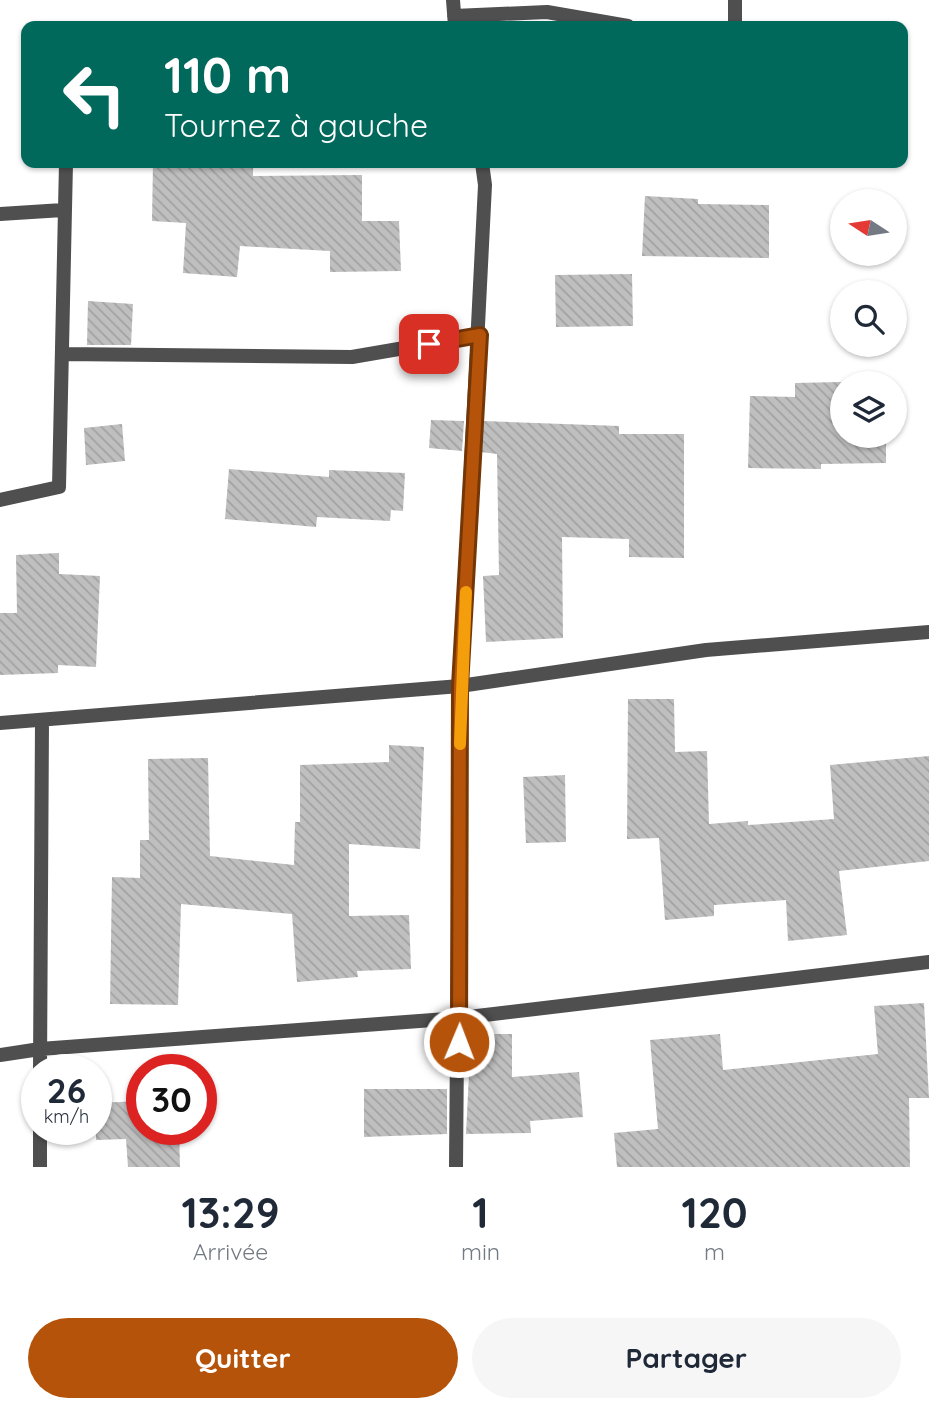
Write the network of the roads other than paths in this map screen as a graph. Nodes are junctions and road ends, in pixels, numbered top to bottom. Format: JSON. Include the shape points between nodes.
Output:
{"nodes":[{"id":1,"x":453,"y":0,"type":"edge"},
{"id":2,"x":734,"y":0,"type":"edge"},
{"id":3,"x":455,"y":21,"type":"edge"},
{"id":4,"x":599,"y":21,"type":"edge"},
{"id":5,"x":735,"y":21,"type":"edge"},
{"id":6,"x":65,"y":168,"type":"edge"},
{"id":7,"x":483,"y":168,"type":"edge"},
{"id":8,"x":63,"y":210,"type":"junction"},
{"id":9,"x":0,"y":214,"type":"edge"},
{"id":10,"x":480,"y":335,"type":"junction"},
{"id":11,"x":62,"y":354,"type":"junction"},
{"id":12,"x":0,"y":500,"type":"edge"},
{"id":13,"x":929,"y":632,"type":"edge"},
{"id":14,"x":460,"y":686,"type":"junction"},
{"id":15,"x":41,"y":721,"type":"junction"},
{"id":16,"x":0,"y":723,"type":"edge"},
{"id":17,"x":929,"y":962,"type":"edge"},
{"id":18,"x":460,"y":1018,"type":"junction"},
{"id":19,"x":40,"y":1049,"type":"junction"},
{"id":20,"x":40,"y":1054,"type":"edge"},
{"id":21,"x":0,"y":1055,"type":"edge"},
{"id":22,"x":40,"y":1145,"type":"edge"},
{"id":23,"x":40,"y":1167,"type":"edge"},
{"id":24,"x":456,"y":1167,"type":"edge"}],
"edges":[{"from":1,"to":3,"type":"street"},
{"from":2,"to":5,"type":"street"},
{"from":3,"to":4,"type":"street","via":[[547,12]]},
{"from":6,"to":8,"type":"street"},
{"from":7,"to":10,"type":"street"},
{"from":8,"to":9,"type":"street"},
{"from":8,"to":11,"type":"street"},
{"from":10,"to":11,"type":"street","via":[[352,357]]},
{"from":10,"to":14,"type":"street"},
{"from":11,"to":12,"type":"street","via":[[59,487]]},
{"from":13,"to":14,"type":"street","via":[[706,650]]},
{"from":14,"to":15,"type":"street"},
{"from":14,"to":18,"type":"street"},
{"from":15,"to":16,"type":"street"},
{"from":15,"to":19,"type":"street"},
{"from":17,"to":18,"type":"street"},
{"from":18,"to":19,"type":"street"},
{"from":18,"to":24,"type":"street"},
{"from":19,"to":20,"type":"street"},
{"from":19,"to":21,"type":"street"},
{"from":22,"to":23,"type":"street"}]}
